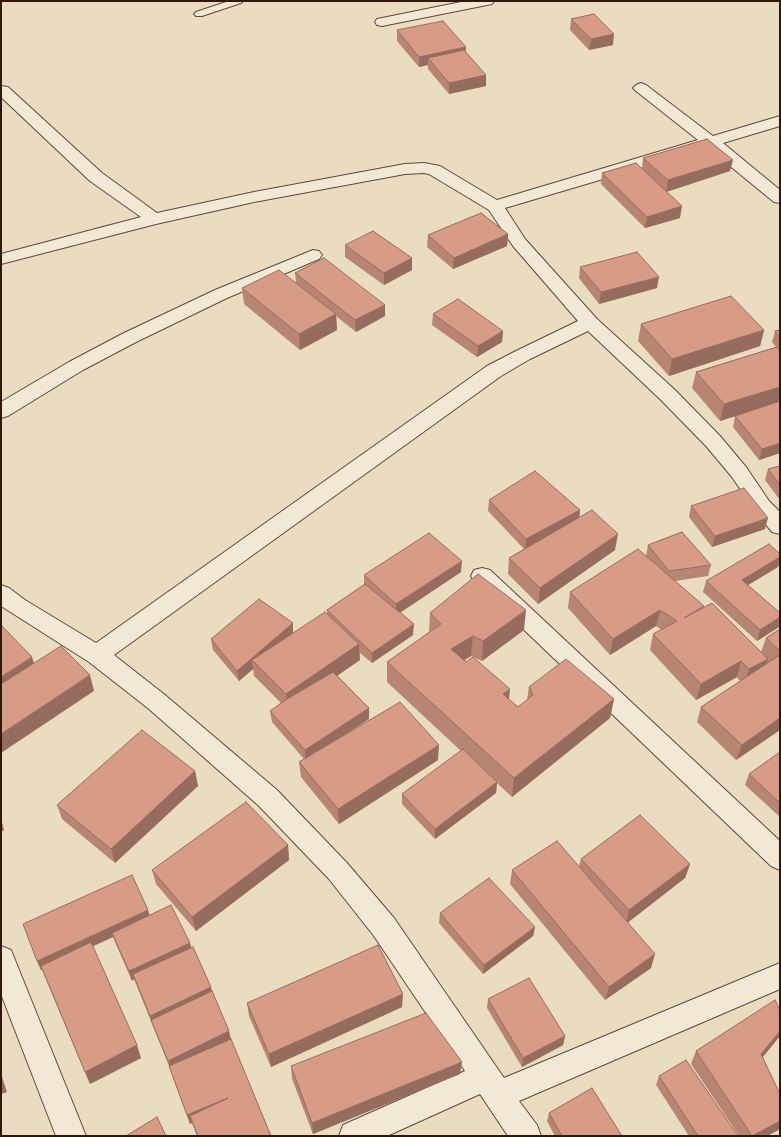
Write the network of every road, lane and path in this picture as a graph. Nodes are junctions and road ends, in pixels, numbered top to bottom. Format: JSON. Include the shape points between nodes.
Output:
{"nodes":[{"id":1,"x":238,"y":1,"type":"edge"},
{"id":2,"x":487,"y":1,"type":"edge"},
{"id":3,"x":454,"y":4,"type":"edge"},
{"id":4,"x":200,"y":14,"type":"dead end"},
{"id":5,"x":382,"y":22,"type":"dead end"},
{"id":6,"x":641,"y":88,"type":"dead end"},
{"id":7,"x":3,"y":90,"type":"dead end"},
{"id":8,"x":780,"y":121,"type":"edge"},
{"id":9,"x":711,"y":142,"type":"junction"},
{"id":10,"x":780,"y":198,"type":"edge"},
{"id":11,"x":495,"y":206,"type":"junction"},
{"id":12,"x":154,"y":219,"type":"junction"},
{"id":13,"x":313,"y":256,"type":"dead end"},
{"id":14,"x":1,"y":259,"type":"edge"},
{"id":15,"x":590,"y":323,"type":"junction"},
{"id":16,"x":1,"y":411,"type":"edge"},
{"id":17,"x":780,"y":526,"type":"edge"},
{"id":18,"x":482,"y":576,"type":"edge"},
{"id":19,"x":1,"y":594,"type":"edge"},
{"id":20,"x":97,"y":655,"type":"junction"},
{"id":21,"x":780,"y":858,"type":"edge"},
{"id":22,"x":1,"y":959,"type":"edge"},
{"id":23,"x":780,"y":976,"type":"edge"},
{"id":24,"x":492,"y":1086,"type":"junction"},
{"id":25,"x":71,"y":1136,"type":"edge"},
{"id":26,"x":354,"y":1136,"type":"edge"},
{"id":27,"x":526,"y":1136,"type":"edge"}],
"edges":[{"from":1,"to":4,"type":"lane"},
{"from":2,"to":3,"type":"street"},
{"from":3,"to":5,"type":"street"},
{"from":6,"to":9,"type":"street"},
{"from":7,"to":12,"type":"street","via":[[96,177]]},
{"from":8,"to":9,"type":"street"},
{"from":9,"to":10,"type":"street"},
{"from":9,"to":11,"type":"street"},
{"from":11,"to":12,"type":"street","via":[[434,170],[424,168],[405,169],[254,197]]},
{"from":11,"to":15,"type":"street","via":[[519,242]]},
{"from":12,"to":14,"type":"street"},
{"from":13,"to":16,"type":"street","via":[[221,294],[129,338]]},
{"from":15,"to":17,"type":"street","via":[[668,395],[713,441]]},
{"from":15,"to":20,"type":"street","via":[[523,354],[494,371]]},
{"from":18,"to":21,"type":"street"},
{"from":19,"to":20,"type":"street"},
{"from":20,"to":24,"type":"street","via":[[157,702],[268,798],[338,871],[384,927]]},
{"from":22,"to":25,"type":"street"},
{"from":23,"to":24,"type":"street"},
{"from":24,"to":26,"type":"street"},
{"from":24,"to":27,"type":"street"}]}
